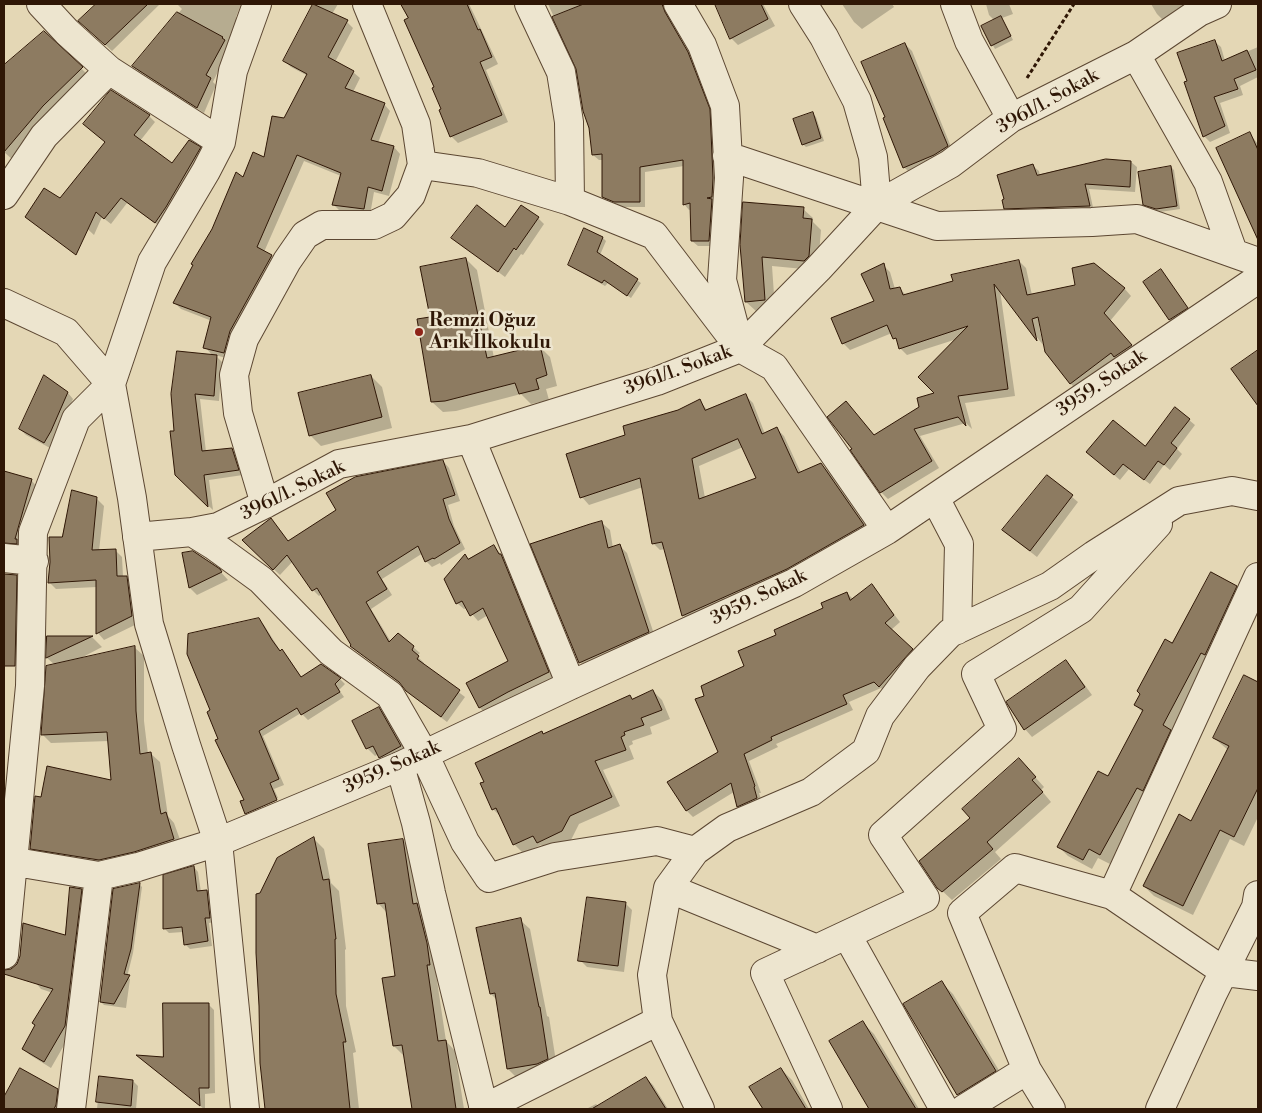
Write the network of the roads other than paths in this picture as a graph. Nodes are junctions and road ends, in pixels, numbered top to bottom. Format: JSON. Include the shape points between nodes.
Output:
{"nodes":[{"id":1,"x":41,"y":4,"type":"edge"},
{"id":2,"x":257,"y":4,"type":"edge"},
{"id":3,"x":367,"y":4,"type":"edge"},
{"id":4,"x":529,"y":4,"type":"edge"},
{"id":5,"x":678,"y":4,"type":"edge"},
{"id":6,"x":803,"y":4,"type":"edge"},
{"id":7,"x":955,"y":4,"type":"edge"},
{"id":8,"x":1217,"y":4,"type":"edge"},
{"id":9,"x":1136,"y":55,"type":"junction"},
{"id":10,"x":110,"y":70,"type":"junction"},
{"id":11,"x":1011,"y":118,"type":"junction"},
{"id":12,"x":221,"y":142,"type":"junction"},
{"id":13,"x":727,"y":156,"type":"junction"},
{"id":14,"x":422,"y":164,"type":"junction"},
{"id":15,"x":4,"y":195,"type":"edge"},
{"id":16,"x":570,"y":201,"type":"junction"},
{"id":17,"x":877,"y":205,"type":"junction"},
{"id":18,"x":1233,"y":252,"type":"junction"},
{"id":19,"x":1258,"y":262,"type":"edge"},
{"id":20,"x":1258,"y":278,"type":"edge"},
{"id":21,"x":4,"y":303,"type":"edge"},
{"id":22,"x":740,"y":348,"type":"junction"},
{"id":23,"x":111,"y":384,"type":"junction"},
{"id":24,"x":472,"y":439,"type":"junction"},
{"id":25,"x":1258,"y":496,"type":"edge"},
{"id":26,"x":935,"y":498,"type":"junction"},
{"id":27,"x":1179,"y":501,"type":"junction"},
{"id":28,"x":265,"y":504,"type":"junction"},
{"id":29,"x":887,"y":530,"type":"junction"},
{"id":30,"x":192,"y":532,"type":"junction"},
{"id":31,"x":137,"y":537,"type":"junction"},
{"id":32,"x":4,"y":558,"type":"edge"},
{"id":33,"x":34,"y":561,"type":"junction"},
{"id":34,"x":1258,"y":577,"type":"edge"},
{"id":35,"x":957,"y":630,"type":"junction"},
{"id":36,"x":571,"y":685,"type":"junction"},
{"id":37,"x":412,"y":760,"type":"junction"},
{"id":38,"x":218,"y":842,"type":"junction"},
{"id":39,"x":694,"y":851,"type":"junction"},
{"id":40,"x":8,"y":861,"type":"edge"},
{"id":41,"x":99,"y":876,"type":"junction"},
{"id":42,"x":668,"y":888,"type":"junction"},
{"id":43,"x":1258,"y":895,"type":"edge"},
{"id":44,"x":1112,"y":896,"type":"junction"},
{"id":45,"x":925,"y":898,"type":"junction"},
{"id":46,"x":962,"y":913,"type":"junction"},
{"id":47,"x":847,"y":935,"type":"junction"},
{"id":48,"x":817,"y":949,"type":"junction"},
{"id":49,"x":4,"y":955,"type":"edge"},
{"id":50,"x":1225,"y":972,"type":"junction"},
{"id":51,"x":1258,"y":976,"type":"edge"},
{"id":52,"x":658,"y":1021,"type":"junction"},
{"id":53,"x":1027,"y":1070,"type":"junction"},
{"id":54,"x":71,"y":1109,"type":"edge"},
{"id":55,"x":245,"y":1109,"type":"edge"},
{"id":56,"x":483,"y":1109,"type":"edge"},
{"id":57,"x":700,"y":1109,"type":"edge"},
{"id":58,"x":828,"y":1109,"type":"edge"},
{"id":59,"x":944,"y":1109,"type":"edge"},
{"id":60,"x":964,"y":1109,"type":"edge"},
{"id":61,"x":1051,"y":1109,"type":"edge"},
{"id":62,"x":1160,"y":1109,"type":"edge"}],
"edges":[{"from":1,"to":10,"type":"street"},
{"from":2,"to":12,"type":"street","via":[[233,71]]},
{"from":3,"to":14,"type":"street","via":[[416,124]]},
{"from":4,"to":16,"type":"street","via":[[560,72],[569,122]]},
{"from":5,"to":13,"type":"street","via":[[702,45],[724,106]]},
{"from":6,"to":17,"type":"street","via":[[857,100],[873,157]]},
{"from":7,"to":11,"type":"street","via":[[969,41]]},
{"from":8,"to":9,"type":"street","name":"3961/1. Sokak","via":[[1199,12]]},
{"from":9,"to":11,"type":"street","name":"3961/1. Sokak"},
{"from":9,"to":18,"type":"street","via":[[1208,182]]},
{"from":10,"to":12,"type":"street"},
{"from":10,"to":15,"type":"street","via":[[44,136]]},
{"from":11,"to":17,"type":"street","name":"3961/1. Sokak","via":[[950,164]]},
{"from":12,"to":23,"type":"street","via":[[152,262]]},
{"from":13,"to":17,"type":"street"},
{"from":13,"to":22,"type":"street","via":[[722,280]]},
{"from":14,"to":16,"type":"street","via":[[478,174]]},
{"from":14,"to":28,"type":"street","via":[[411,195],[393,216],[374,225],[322,225],[305,235],[244,339],[234,375],[238,413]]},
{"from":16,"to":22,"type":"street","via":[[654,235]]},
{"from":17,"to":18,"type":"street","via":[[937,226],[1137,219]]},
{"from":17,"to":22,"type":"street","name":"3961/1. Sokak"},
{"from":18,"to":19,"type":"street"},
{"from":20,"to":26,"type":"street","name":"3959. Sokak"},
{"from":21,"to":23,"type":"street","via":[[66,332]]},
{"from":22,"to":24,"type":"street","name":"3961/1. Sokak","via":[[657,381]]},
{"from":22,"to":29,"type":"street","via":[[774,367]]},
{"from":23,"to":31,"type":"street"},
{"from":23,"to":33,"type":"street","via":[[76,419],[33,532]]},
{"from":24,"to":28,"type":"street","name":"3961/1. Sokak","via":[[339,464]]},
{"from":24,"to":36,"type":"street"},
{"from":25,"to":27,"type":"street","via":[[1232,491]]},
{"from":26,"to":29,"type":"street","name":"3959. Sokak"},
{"from":26,"to":35,"type":"street","via":[[959,544]]},
{"from":27,"to":35,"type":"street","via":[[1050,586]]},
{"from":27,"to":45,"type":"street","via":[[1081,609],[976,674],[1002,729],[883,835]]},
{"from":28,"to":30,"type":"street","name":"3961/1. Sokak","via":[[218,527]]},
{"from":29,"to":36,"type":"street","name":"3959. Sokak","via":[[794,583]]},
{"from":30,"to":31,"type":"street","name":"3961/1. Sokak"},
{"from":30,"to":37,"type":"street","via":[[261,580],[331,652],[390,695]]},
{"from":31,"to":38,"type":"street","via":[[149,624]]},
{"from":32,"to":33,"type":"street"},
{"from":33,"to":40,"type":"street","via":[[30,686]]},
{"from":34,"to":44,"type":"street"},
{"from":35,"to":39,"type":"street","via":[[950,633],[917,667],[880,716],[866,751],[811,792],[727,828]]},
{"from":36,"to":37,"type":"street","name":"3959. Sokak"},
{"from":37,"to":38,"type":"street","name":"3959. Sokak"},
{"from":37,"to":39,"type":"street","via":[[488,878],[555,857],[657,841]]},
{"from":37,"to":56,"type":"street","via":[[416,823],[430,893]]},
{"from":38,"to":41,"type":"street","name":"3959. Sokak"},
{"from":38,"to":55,"type":"street"},
{"from":39,"to":42,"type":"street"},
{"from":40,"to":41,"type":"street"},
{"from":40,"to":49,"type":"street"},
{"from":41,"to":54,"type":"street"},
{"from":42,"to":48,"type":"street"},
{"from":42,"to":52,"type":"street","via":[[652,975]]},
{"from":43,"to":50,"type":"street","via":[[1256,907]]},
{"from":44,"to":46,"type":"street","via":[[1015,868]]},
{"from":44,"to":50,"type":"street"},
{"from":45,"to":46,"type":"street"},
{"from":45,"to":47,"type":"street"},
{"from":46,"to":53,"type":"street"},
{"from":47,"to":48,"type":"street"},
{"from":47,"to":59,"type":"street"},
{"from":48,"to":58,"type":"street","via":[[765,973]]},
{"from":50,"to":51,"type":"street"},
{"from":50,"to":62,"type":"street"},
{"from":52,"to":56,"type":"street"},
{"from":52,"to":57,"type":"street"},
{"from":53,"to":60,"type":"street"},
{"from":53,"to":61,"type":"street"}]}
